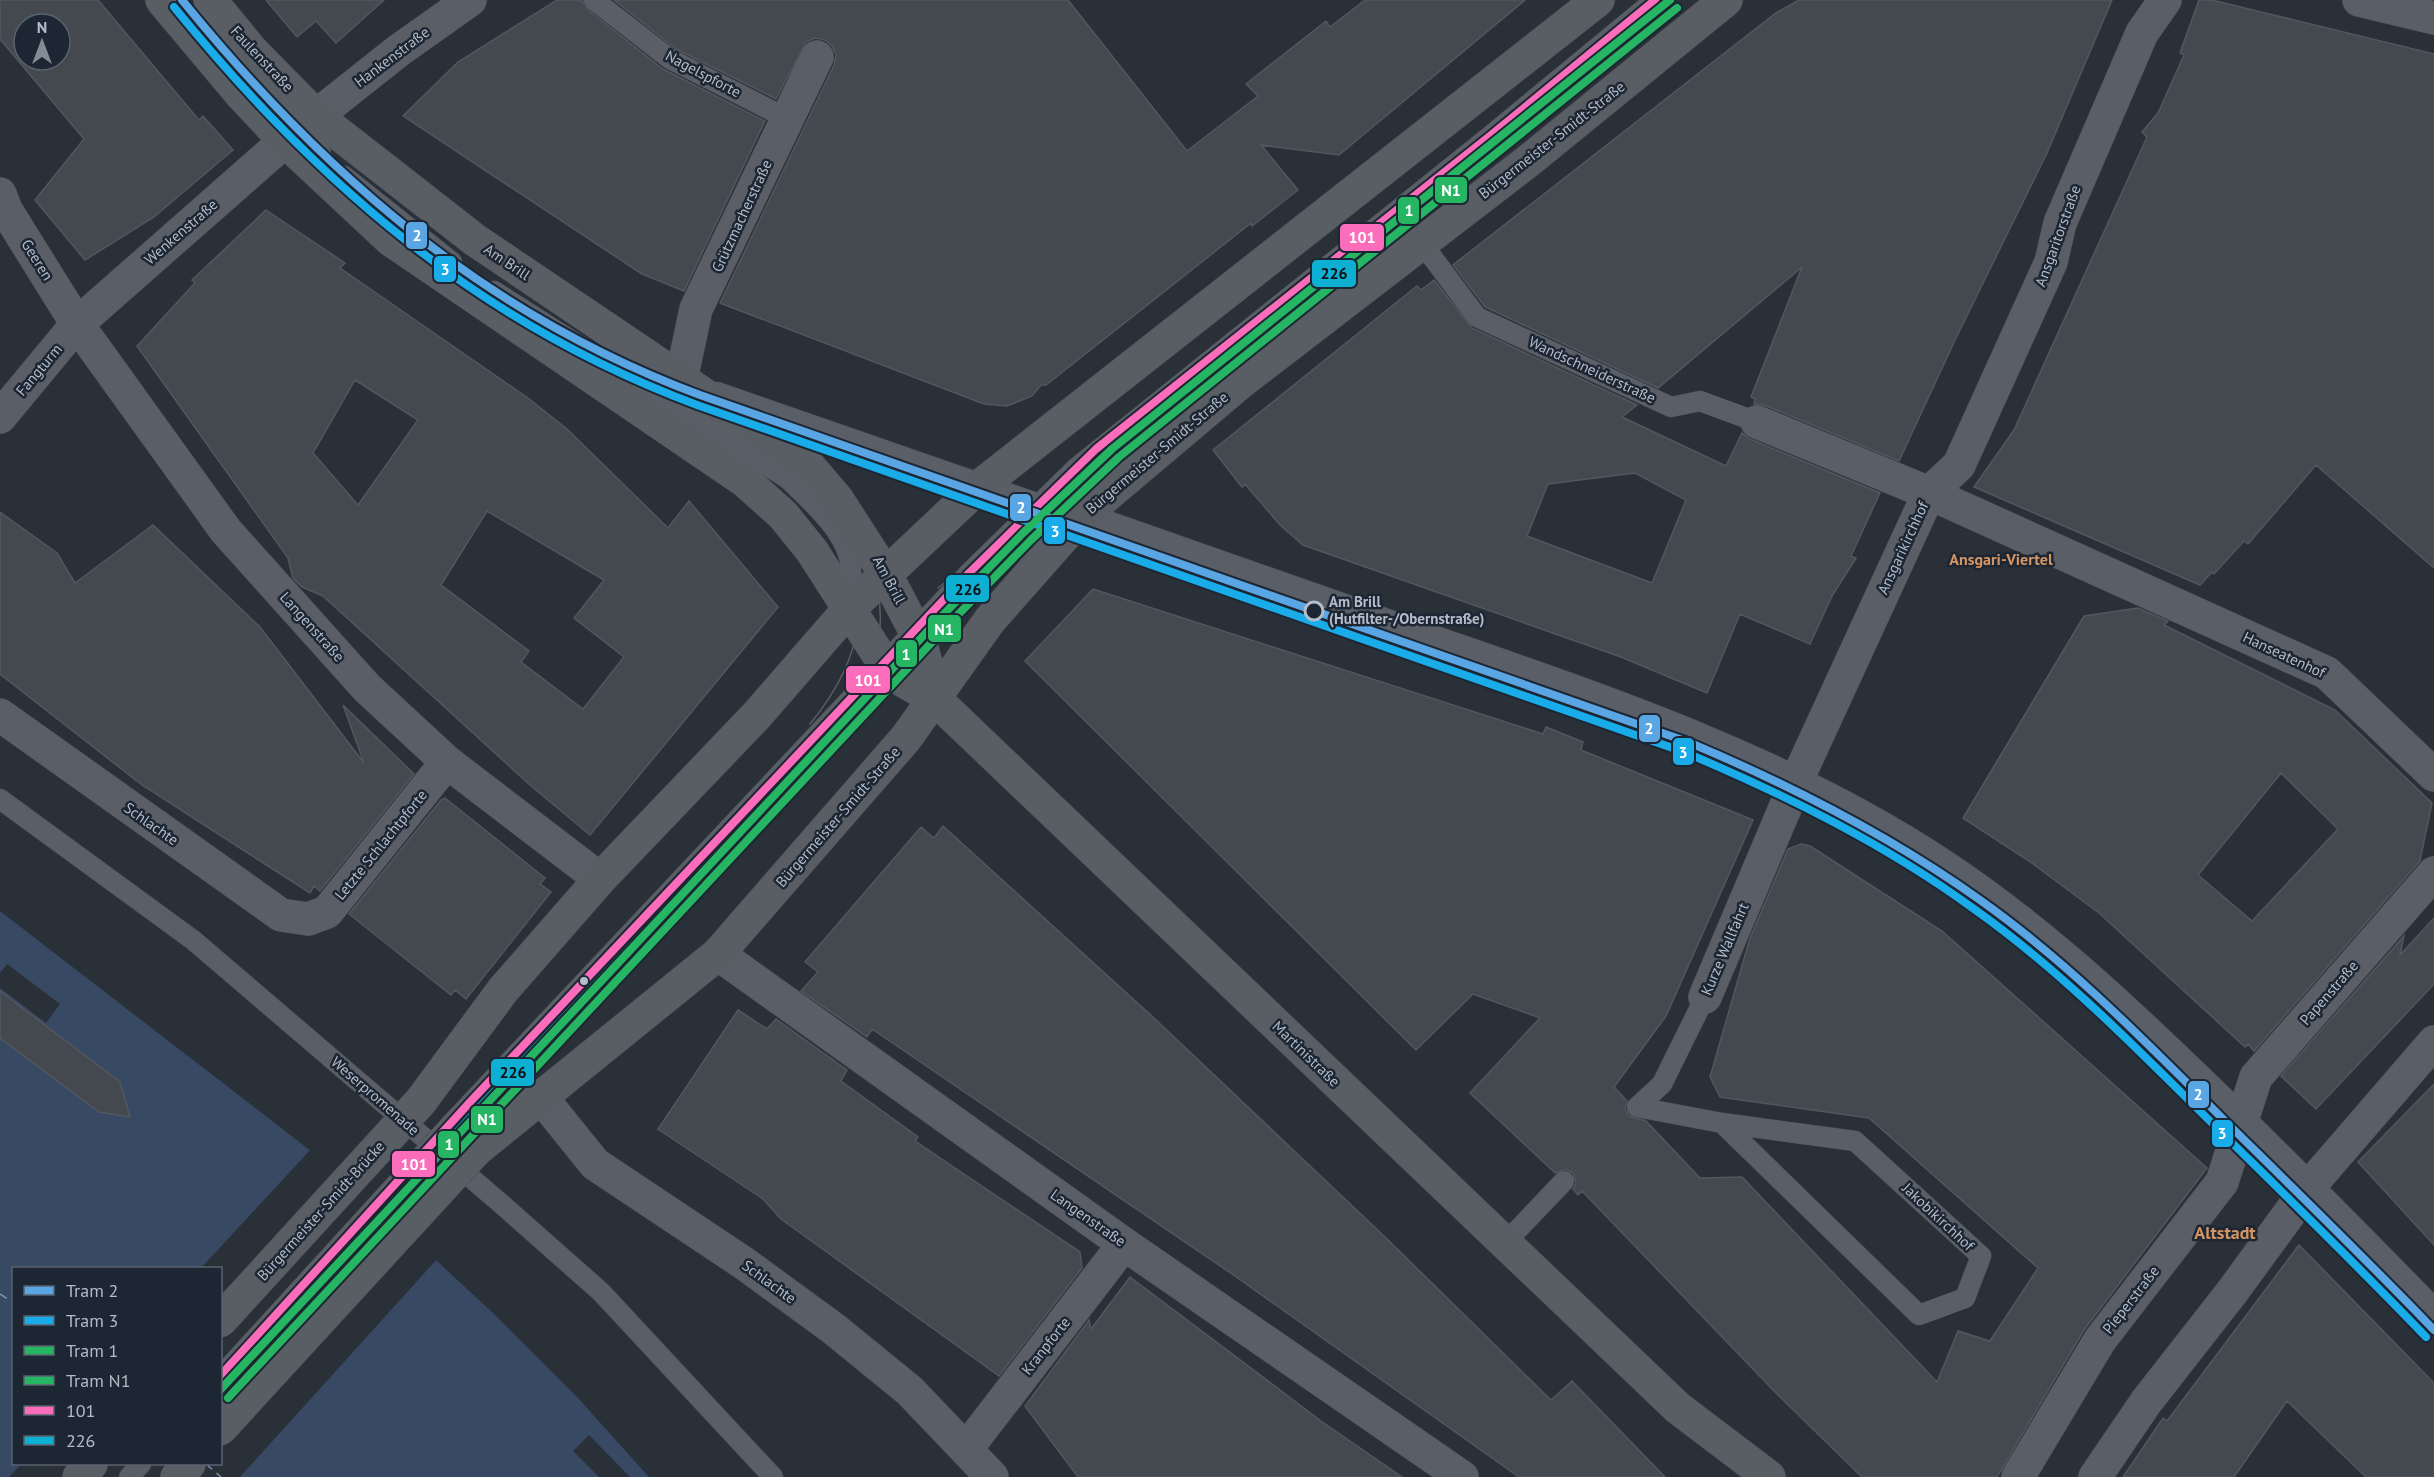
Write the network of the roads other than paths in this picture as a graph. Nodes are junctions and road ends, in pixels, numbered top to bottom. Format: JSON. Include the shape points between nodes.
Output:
{"nodes":[{"id":1,"x":162,"y":0,"type":"edge"},
{"id":2,"x":182,"y":0,"type":"edge"},
{"id":3,"x":210,"y":0,"type":"edge"},
{"id":4,"x":470,"y":0,"type":"edge"},
{"id":5,"x":594,"y":0,"type":"edge"},
{"id":6,"x":1598,"y":0,"type":"edge"},
{"id":7,"x":1655,"y":0,"type":"edge"},
{"id":8,"x":1726,"y":0,"type":"edge"},
{"id":9,"x":2138,"y":0,"type":"edge"},
{"id":10,"x":2165,"y":0,"type":"edge"},
{"id":11,"x":2359,"y":0,"type":"edge"},
{"id":12,"x":2434,"y":18,"type":"edge"},
{"id":13,"x":2142,"y":33,"type":"junction"},
{"id":14,"x":818,"y":57,"type":"dead end"},
{"id":15,"x":316,"y":116,"type":"junction"},
{"id":16,"x":788,"y":118,"type":"junction"},
{"id":17,"x":285,"y":141,"type":"junction"},
{"id":18,"x":337,"y":181,"type":"junction"},
{"id":19,"x":2,"y":207,"type":"edge"},
{"id":20,"x":1421,"y":242,"type":"junction"},
{"id":21,"x":518,"y":306,"type":"junction"},
{"id":22,"x":77,"y":324,"type":"junction"},
{"id":23,"x":681,"y":380,"type":"junction"},
{"id":24,"x":0,"y":417,"type":"edge"},
{"id":25,"x":1757,"y":422,"type":"joint"},
{"id":26,"x":982,"y":483,"type":"junction"},
{"id":27,"x":1929,"y":493,"type":"junction"},
{"id":28,"x":1039,"y":504,"type":"junction"},
{"id":29,"x":1080,"y":518,"type":"junction"},
{"id":30,"x":886,"y":575,"type":"junction"},
{"id":31,"x":2140,"y":588,"type":"joint"},
{"id":32,"x":849,"y":609,"type":"junction"},
{"id":33,"x":915,"y":630,"type":"junction"},
{"id":34,"x":884,"y":663,"type":"junction"},
{"id":35,"x":935,"y":699,"type":"junction"},
{"id":36,"x":0,"y":715,"type":"edge"},
{"id":37,"x":447,"y":762,"type":"junction"},
{"id":38,"x":2434,"y":775,"type":"edge"},
{"id":39,"x":1796,"y":782,"type":"junction"},
{"id":40,"x":0,"y":799,"type":"edge"},
{"id":41,"x":2434,"y":873,"type":"edge"},
{"id":42,"x":600,"y":879,"type":"junction"},
{"id":43,"x":308,"y":920,"type":"joint"},
{"id":44,"x":718,"y":954,"type":"junction"},
{"id":45,"x":1705,"y":997,"type":"joint"},
{"id":46,"x":2434,"y":1042,"type":"edge"},
{"id":47,"x":541,"y":1096,"type":"junction"},
{"id":48,"x":1637,"y":1107,"type":"joint"},
{"id":49,"x":1722,"y":1123,"type":"junction"},
{"id":50,"x":2241,"y":1123,"type":"junction"},
{"id":51,"x":1564,"y":1181,"type":"dead end"},
{"id":52,"x":2308,"y":1188,"type":"junction"},
{"id":53,"x":1506,"y":1242,"type":"junction"},
{"id":54,"x":1124,"y":1244,"type":"junction"},
{"id":55,"x":2434,"y":1317,"type":"edge"},
{"id":56,"x":222,"y":1319,"type":"edge"},
{"id":57,"x":222,"y":1375,"type":"edge"},
{"id":58,"x":1678,"y":1408,"type":"junction"},
{"id":59,"x":222,"y":1427,"type":"edge"},
{"id":60,"x":967,"y":1448,"type":"junction"},
{"id":61,"x":90,"y":1465,"type":"edge"},
{"id":62,"x":140,"y":1465,"type":"edge"},
{"id":63,"x":188,"y":1465,"type":"edge"},
{"id":64,"x":79,"y":1477,"type":"edge"},
{"id":65,"x":129,"y":1477,"type":"edge"},
{"id":66,"x":177,"y":1477,"type":"edge"},
{"id":67,"x":772,"y":1477,"type":"edge"},
{"id":68,"x":992,"y":1477,"type":"edge"},
{"id":69,"x":1462,"y":1477,"type":"edge"},
{"id":70,"x":1729,"y":1477,"type":"edge"},
{"id":71,"x":1769,"y":1477,"type":"edge"},
{"id":72,"x":2018,"y":1477,"type":"edge"},
{"id":73,"x":2095,"y":1477,"type":"edge"}],
"edges":[{"from":1,"to":17,"type":"main road"},
{"from":2,"to":18,"type":"lane"},
{"from":3,"to":15,"type":"main road","name":"Faulenstraße","via":[[252,51]]},
{"from":4,"to":15,"type":"street","name":"Hankenstraße"},
{"from":5,"to":16,"type":"lane","name":"Nagelspforte","via":[[670,59]]},
{"from":6,"to":26,"type":"main road"},
{"from":7,"to":28,"type":"lane","via":[[1096,449]]},
{"from":8,"to":20,"type":"main road","name":"Bürgermeister-Smidt-Straße","via":[[1536,155]]},
{"from":9,"to":13,"type":"street"},
{"from":10,"to":13,"type":"street","name":"Ansgaritorstraße"},
{"from":11,"to":12,"type":"street"},
{"from":13,"to":27,"type":"street","name":"Ansgaritorstraße","via":[[2060,223],[2051,262],[1959,465]]},
{"from":14,"to":16,"type":"street","name":"Grützmacherstraße"},
{"from":15,"to":23,"type":"main road","name":"Am Brill","via":[[475,240]]},
{"from":16,"to":23,"type":"street","name":"Grützmacherstraße","via":[[696,309]]},
{"from":17,"to":18,"type":"main road"},
{"from":17,"to":22,"type":"street","name":"Wenkenstraße"},
{"from":18,"to":21,"type":"lane"},
{"from":18,"to":32,"type":"main road","via":[[391,240],[745,482],[783,515]]},
{"from":19,"to":22,"type":"street","name":"Geeren"},
{"from":20,"to":25,"type":"lane","name":"Wandschneiderstraße","via":[[1477,317],[1671,407],[1700,401]]},
{"from":20,"to":29,"type":"main road","name":"Bürgermeister-Smidt-Straße","via":[[1241,382]]},
{"from":21,"to":23,"type":"lane"},
{"from":21,"to":32,"type":"lane","via":[[788,479],[821,511],[843,543],[851,567]]},
{"from":22,"to":24,"type":"street","name":"Fangturm"},
{"from":22,"to":37,"type":"street","name":"Langenstraße","via":[[226,531],[367,688]]},
{"from":23,"to":26,"type":"lane"},
{"from":23,"to":30,"type":"main road","name":"Am Brill","via":[[807,464],[837,499]]},
{"from":25,"to":27,"type":"street","name":"Wandschneiderstraße"},
{"from":26,"to":28,"type":"lane"},
{"from":26,"to":30,"type":"main road"},
{"from":27,"to":31,"type":"street","name":"Ansgarikirchhof"},
{"from":27,"to":39,"type":"street","name":"Ansgarikirchhof"},
{"from":28,"to":29,"type":"lane"},
{"from":28,"to":33,"type":"lane"},
{"from":29,"to":35,"type":"main road","name":"Bürgermeister-Smidt-Straße","via":[[990,620]]},
{"from":29,"to":39,"type":"street","via":[[1615,705]]},
{"from":30,"to":32,"type":"main road"},
{"from":30,"to":33,"type":"main road","name":"Am Brill"},
{"from":31,"to":38,"type":"street","name":"Hanseatenhof","via":[[2327,673]]},
{"from":32,"to":34,"type":"main road"},
{"from":32,"to":42,"type":"main road","via":[[756,716]]},
{"from":33,"to":34,"type":"lane"},
{"from":33,"to":35,"type":"main road","name":"Am Brill"},
{"from":34,"to":35,"type":"main road","via":[[890,673]]},
{"from":34,"to":57,"type":"lane","bridge":true,"via":[[449,1126]]},
{"from":35,"to":44,"type":"main road","name":"Bürgermeister-Smidt-Straße","via":[[860,793]]},
{"from":35,"to":53,"type":"main road","name":"Martinistraße"},
{"from":36,"to":43,"type":"street","name":"Schlachte","via":[[281,915]]},
{"from":37,"to":42,"type":"street","name":"Langenstraße"},
{"from":37,"to":43,"type":"street","name":"Letzte Schlachtpforte","via":[[327,912]]},
{"from":39,"to":45,"type":"street","name":"Kurze Wallfahrt"},
{"from":39,"to":50,"type":"street","via":[[1937,862],[2050,944]]},
{"from":40,"to":67,"type":"lane","name":"Weserpromenade","via":[[193,940],[507,1208],[601,1292]]},
{"from":41,"to":50,"type":"street","name":"Papenstraße","via":[[2256,1077]]},
{"from":42,"to":56,"type":"main road","name":"Bürgermeister-Smidt-Brücke","bridge":true,"via":[[503,990],[421,1101]]},
{"from":44,"to":47,"type":"main road","name":"Bürgermeister-Smidt-Straße","via":[[606,1048]]},
{"from":44,"to":54,"type":"street","name":"Langenstraße"},
{"from":45,"to":48,"type":"lane","name":"Kurze Wallfahrt","via":[[1662,1084]]},
{"from":46,"to":52,"type":"street"},
{"from":47,"to":59,"type":"main road","name":"Bürgermeister-Smidt-Straße","bridge":true,"via":[[476,1150]]},
{"from":47,"to":60,"type":"street","name":"Schlachte","via":[[595,1164],[834,1329],[910,1391]]},
{"from":48,"to":49,"type":"lane","name":"Jakobikirchhof"},
{"from":49,"to":49,"type":"lane","name":"Jakobikirchhof","via":[[1919,1315],[1965,1298],[1981,1256],[1855,1141]]},
{"from":50,"to":52,"type":"street"},
{"from":50,"to":72,"type":"street","name":"Pieperstraße","via":[[2222,1182],[2100,1340]]},
{"from":51,"to":53,"type":"lane"},
{"from":52,"to":55,"type":"street"},
{"from":52,"to":73,"type":"street","via":[[2146,1402]]},
{"from":53,"to":58,"type":"main road","name":"Martinistraße"},
{"from":54,"to":60,"type":"street","name":"Kranpforte"},
{"from":54,"to":69,"type":"street","name":"Langenstraße"},
{"from":58,"to":70,"type":"main road","name":"Martinistraße"},
{"from":58,"to":71,"type":"main road","name":"Martinistraße"},
{"from":60,"to":68,"type":"street","name":"Schlachte"},
{"from":61,"to":64,"type":"main road"},
{"from":62,"to":65,"type":"lane"},
{"from":63,"to":66,"type":"main road"}]}
